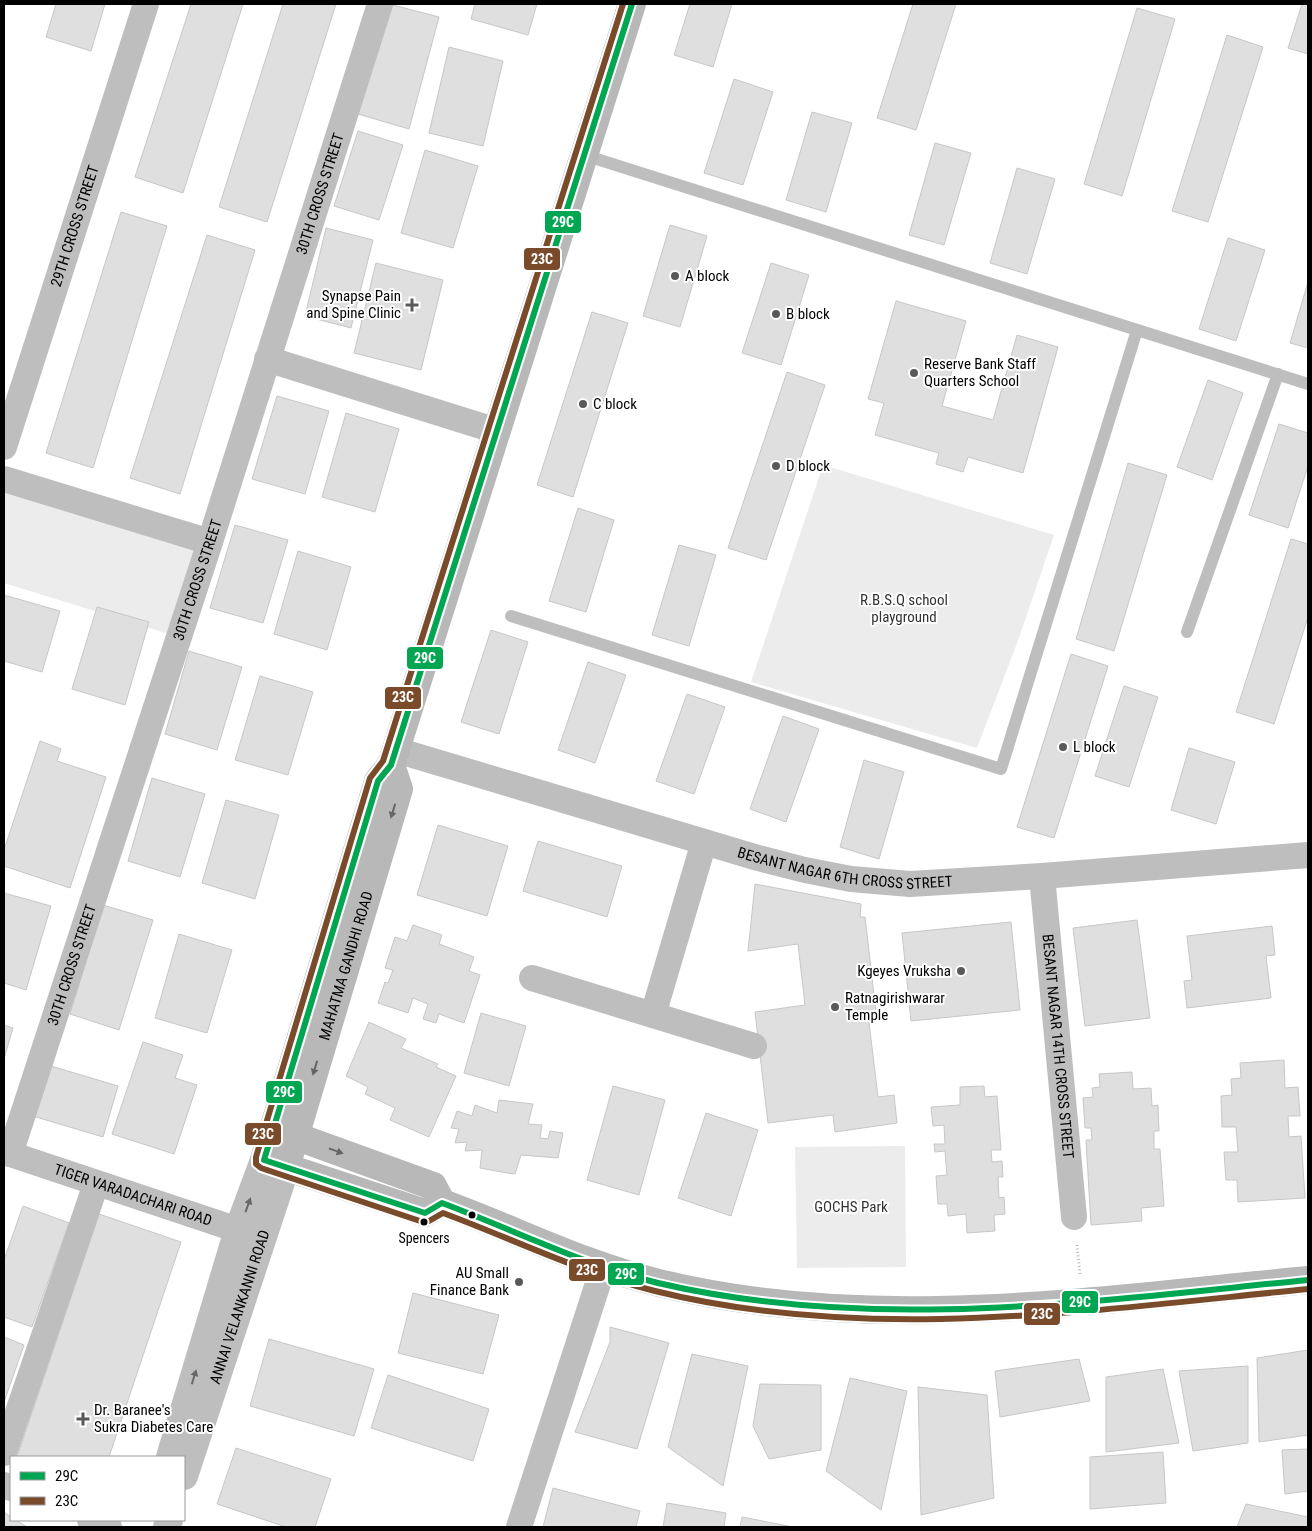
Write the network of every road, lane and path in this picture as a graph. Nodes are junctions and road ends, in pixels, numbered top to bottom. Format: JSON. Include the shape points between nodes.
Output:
{"nodes":[{"id":1,"x":146,"y":4,"type":"edge"},
{"id":2,"x":380,"y":4,"type":"edge"},
{"id":3,"x":632,"y":4,"type":"edge"},
{"id":4,"x":584,"y":155,"type":"junction"},
{"id":5,"x":1138,"y":330,"type":"junction"},
{"id":6,"x":267,"y":359,"type":"junction"},
{"id":7,"x":1278,"y":374,"type":"junction"},
{"id":8,"x":1308,"y":384,"type":"edge"},
{"id":9,"x":497,"y":431,"type":"junction"},
{"id":10,"x":4,"y":447,"type":"edge"},
{"id":11,"x":4,"y":478,"type":"edge"},
{"id":12,"x":210,"y":542,"type":"junction"},
{"id":13,"x":511,"y":616,"type":"dead end"},
{"id":14,"x":1187,"y":632,"type":"dead end"},
{"id":15,"x":393,"y":758,"type":"junction"},
{"id":16,"x":704,"y":842,"type":"junction"},
{"id":17,"x":1308,"y":855,"type":"edge"},
{"id":18,"x":1042,"y":876,"type":"junction"},
{"id":19,"x":532,"y":978,"type":"dead end"},
{"id":20,"x":653,"y":1015,"type":"junction"},
{"id":21,"x":754,"y":1046,"type":"dead end"},
{"id":22,"x":284,"y":1133,"type":"junction"},
{"id":23,"x":7,"y":1153,"type":"edge"},
{"id":24,"x":275,"y":1164,"type":"junction"},
{"id":25,"x":96,"y":1184,"type":"junction"},
{"id":26,"x":442,"y":1203,"type":"junction"},
{"id":27,"x":1074,"y":1217,"type":"joint"},
{"id":28,"x":250,"y":1234,"type":"junction"},
{"id":29,"x":603,"y":1268,"type":"junction"},
{"id":30,"x":1308,"y":1280,"type":"edge"},
{"id":31,"x":1083,"y":1301,"type":"junction"},
{"id":32,"x":4,"y":1453,"type":"edge"},
{"id":33,"x":170,"y":1456,"type":"edge"},
{"id":34,"x":185,"y":1472,"type":"edge"},
{"id":35,"x":93,"y":1521,"type":"edge"},
{"id":36,"x":109,"y":1527,"type":"edge"},
{"id":37,"x":519,"y":1527,"type":"edge"}],
"edges":[{"from":1,"to":10,"type":"street","name":"29TH CROSS STREET"},
{"from":2,"to":6,"type":"street","name":"30TH CROSS STREET"},
{"from":3,"to":4,"type":"main road","name":"MAHATMA GANDHI ROAD"},
{"from":4,"to":5,"type":"lane"},
{"from":4,"to":9,"type":"main road","name":"MAHATMA GANDHI ROAD"},
{"from":5,"to":7,"type":"lane"},
{"from":5,"to":13,"type":"lane","via":[[1001,769]]},
{"from":6,"to":9,"type":"street"},
{"from":6,"to":12,"type":"street","name":"30TH CROSS STREET"},
{"from":7,"to":8,"type":"lane"},
{"from":7,"to":14,"type":"lane"},
{"from":9,"to":15,"type":"main road","name":"MAHATMA GANDHI ROAD"},
{"from":11,"to":12,"type":"street"},
{"from":12,"to":23,"type":"street","name":"30TH CROSS STREET"},
{"from":15,"to":16,"type":"street","name":"BESANT NAGAR 6TH CROSS STREET"},
{"from":15,"to":22,"type":"main road","name":"MAHATMA GANDHI ROAD","via":[[378,781]]},
{"from":16,"to":18,"type":"street","name":"BESANT NAGAR 6TH CROSS STREET","via":[[805,870],[851,879],[910,884]]},
{"from":16,"to":20,"type":"street"},
{"from":17,"to":18,"type":"street","name":"BESANT NAGAR 6TH CROSS STREET"},
{"from":18,"to":27,"type":"street","name":"BESANT NAGAR 14TH CROSS STREET"},
{"from":19,"to":20,"type":"street"},
{"from":20,"to":21,"type":"street"},
{"from":22,"to":24,"type":"main road","name":"MAHATMA GANDHI ROAD"},
{"from":22,"to":26,"type":"main road","one_way":true,"via":[[433,1186]]},
{"from":23,"to":25,"type":"street","name":"TIGER VARADACHARI ROAD"},
{"from":24,"to":26,"type":"main road","via":[[425,1213]]},
{"from":24,"to":28,"type":"street","name":"ANNAI VELANKANNI ROAD"},
{"from":25,"to":28,"type":"street","name":"TIGER VARADACHARI ROAD"},
{"from":25,"to":32,"type":"street"},
{"from":26,"to":29,"type":"main road"},
{"from":27,"to":31,"type":"path"},
{"from":33,"to":28,"type":"street","name":"ANNAI VELANKANNI ROAD","one_way":true},
{"from":28,"to":34,"type":"street","name":"ANNAI VELANKANNI ROAD"},
{"from":29,"to":31,"type":"main road","via":[[710,1294],[834,1309],[961,1309]]},
{"from":29,"to":37,"type":"street"},
{"from":30,"to":31,"type":"main road"},
{"from":35,"to":36,"type":"street"}]}
